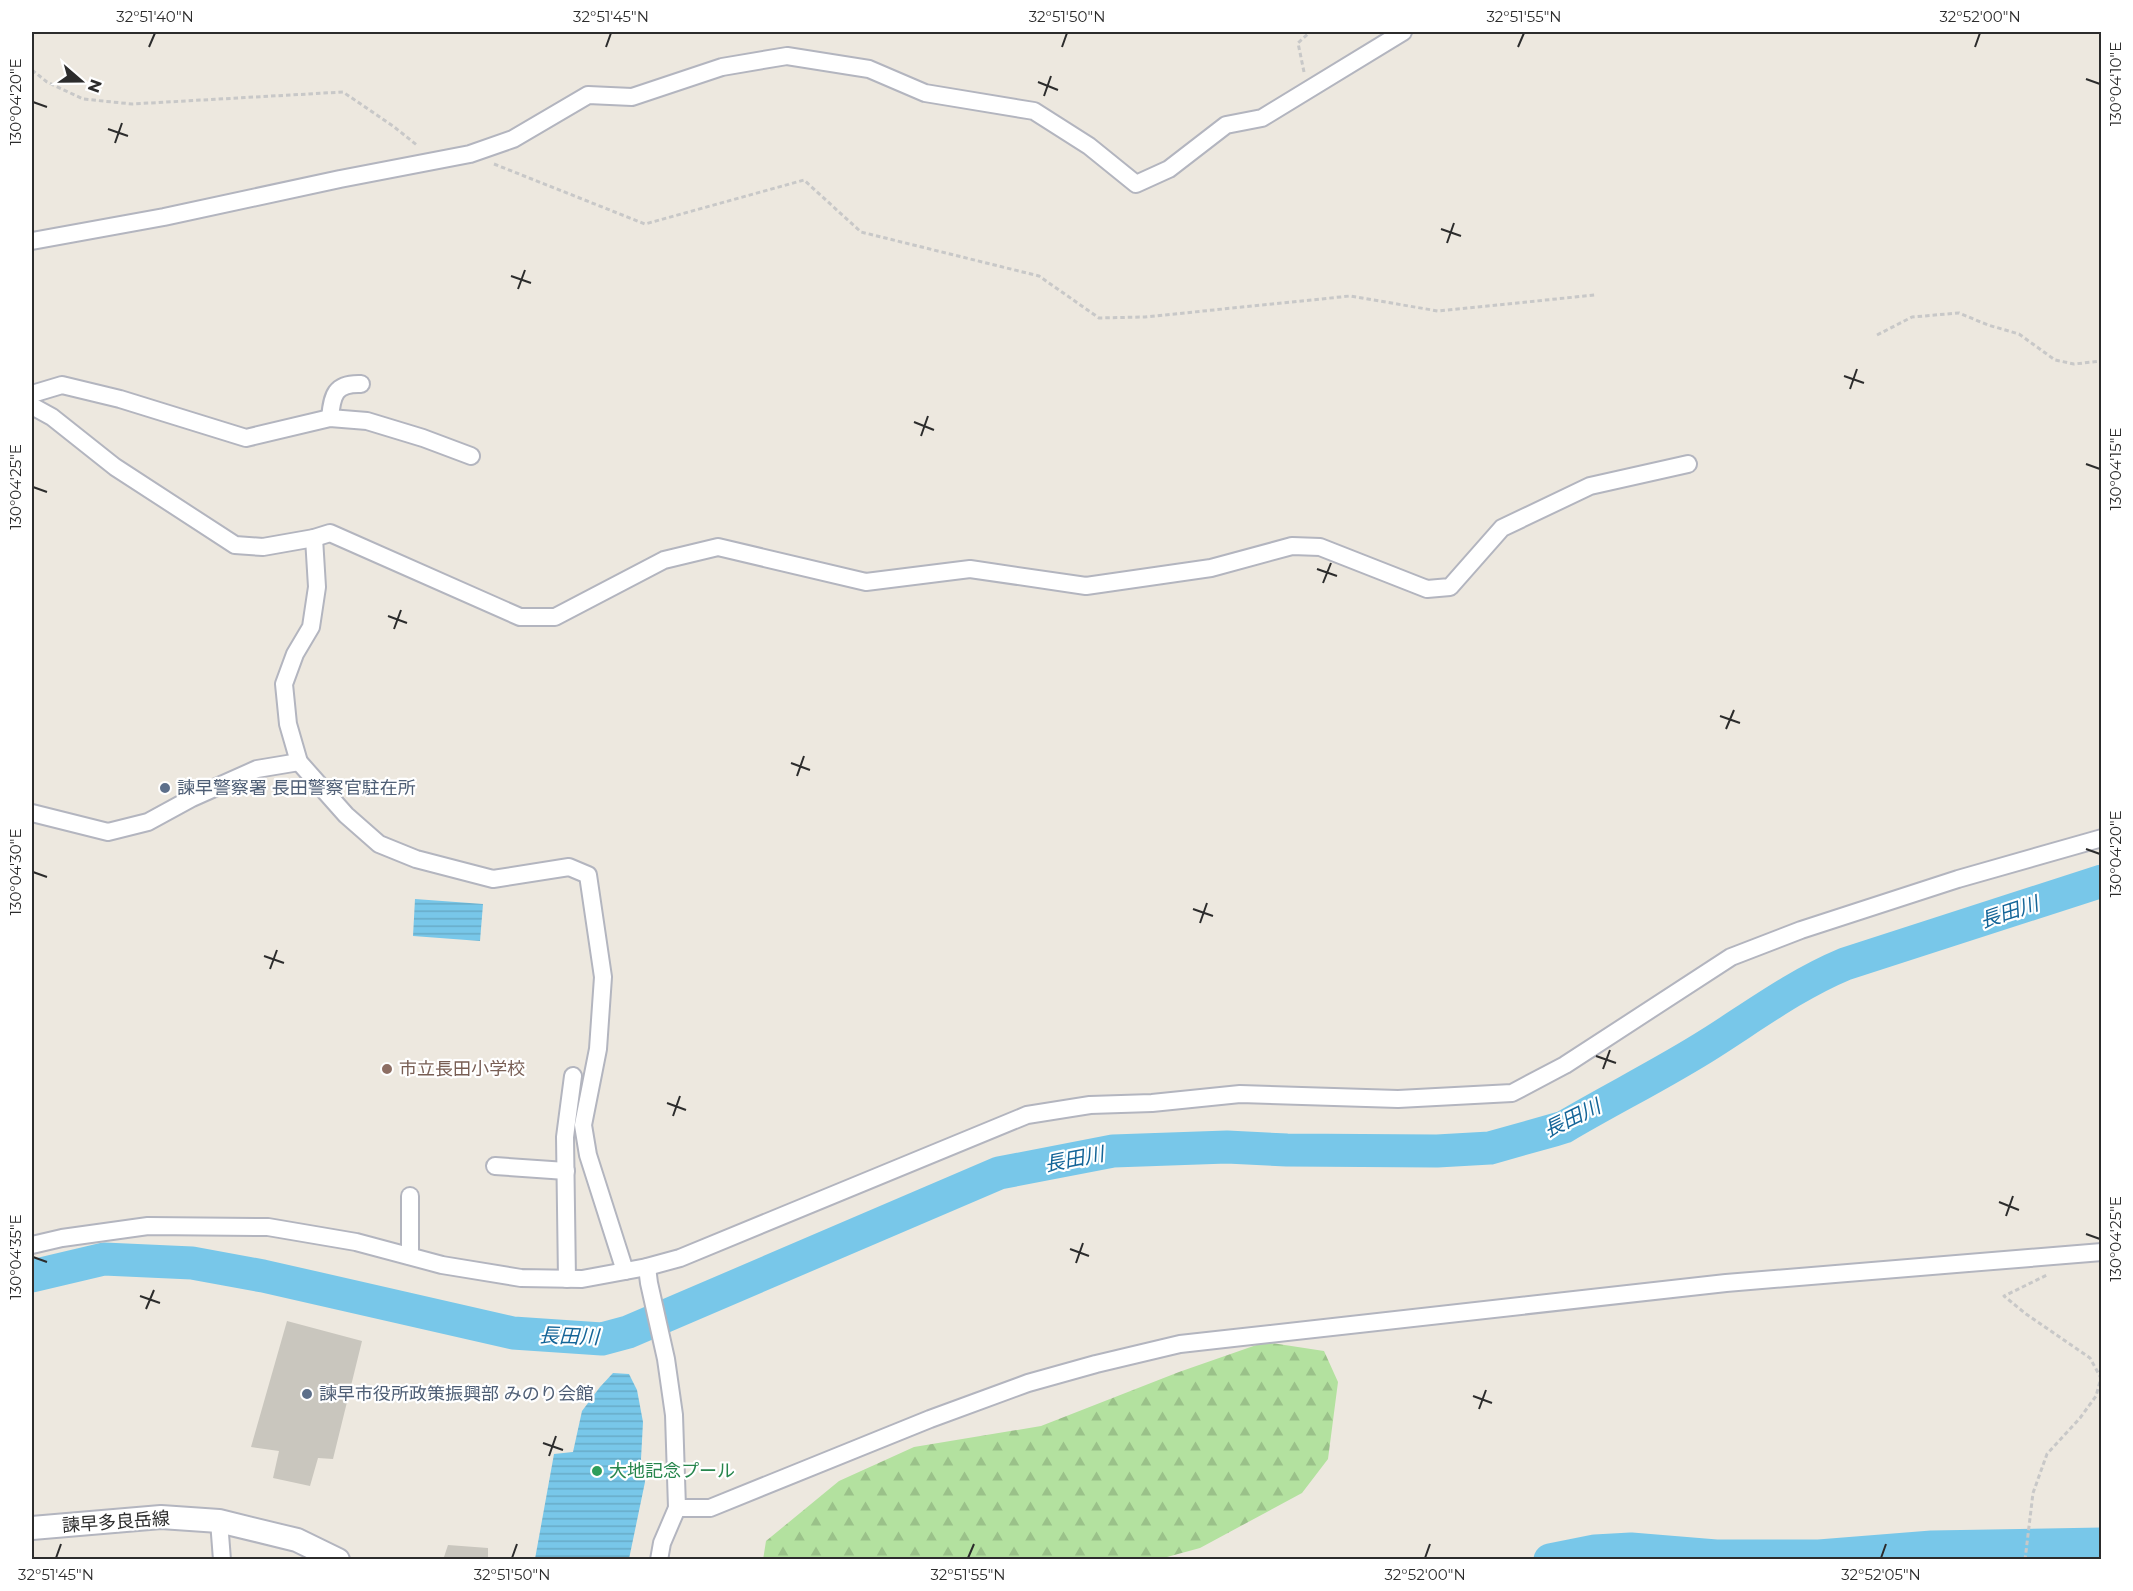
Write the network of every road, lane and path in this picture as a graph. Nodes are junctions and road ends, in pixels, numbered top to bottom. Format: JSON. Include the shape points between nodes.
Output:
{"nodes":[{"id":1,"x":1310,"y":32,"type":"edge"},
{"id":2,"x":1403,"y":32,"type":"edge"},
{"id":3,"x":32,"y":70,"type":"edge"},
{"id":4,"x":1308,"y":91,"type":"junction"},
{"id":5,"x":470,"y":154,"type":"junction"},
{"id":6,"x":436,"y":161,"type":"junction"},
{"id":7,"x":32,"y":242,"type":"edge"},
{"id":8,"x":1595,"y":295,"type":"dead end"},
{"id":9,"x":1877,"y":335,"type":"dead end"},
{"id":10,"x":2102,"y":361,"type":"edge"},
{"id":11,"x":361,"y":384,"type":"dead end"},
{"id":12,"x":32,"y":394,"type":"edge"},
{"id":13,"x":32,"y":406,"type":"edge"},
{"id":14,"x":330,"y":418,"type":"junction"},
{"id":15,"x":471,"y":456,"type":"dead end"},
{"id":16,"x":1688,"y":464,"type":"dead end"},
{"id":17,"x":314,"y":538,"type":"junction"},
{"id":18,"x":299,"y":762,"type":"junction"},
{"id":19,"x":32,"y":813,"type":"edge"},
{"id":20,"x":2102,"y":838,"type":"edge"},
{"id":21,"x":573,"y":1076,"type":"dead end"},
{"id":22,"x":495,"y":1166,"type":"dead end"},
{"id":23,"x":566,"y":1171,"type":"junction"},
{"id":24,"x":411,"y":1196,"type":"dead end"},
{"id":25,"x":32,"y":1245,"type":"edge"},
{"id":26,"x":2102,"y":1252,"type":"edge"},
{"id":27,"x":410,"y":1256,"type":"junction"},
{"id":28,"x":625,"y":1272,"type":"junction"},
{"id":29,"x":2055,"y":1272,"type":"dead end"},
{"id":30,"x":648,"y":1275,"type":"junction"},
{"id":31,"x":567,"y":1279,"type":"junction"},
{"id":32,"x":677,"y":1508,"type":"junction"},
{"id":33,"x":219,"y":1521,"type":"junction"},
{"id":34,"x":32,"y":1528,"type":"edge"},
{"id":35,"x":222,"y":1560,"type":"edge"},
{"id":36,"x":338,"y":1560,"type":"edge"},
{"id":37,"x":659,"y":1560,"type":"edge"},
{"id":38,"x":2025,"y":1560,"type":"edge"}],
"edges":[{"from":1,"to":4,"type":"path","via":[[1298,44]]},
{"from":2,"to":4,"type":"street"},
{"from":3,"to":6,"type":"path","via":[[47,82],[83,99],[132,104],[343,92]]},
{"from":4,"to":5,"type":"street","via":[[1262,118],[1226,125],[1169,169],[1136,184],[1089,146],[1034,111],[925,93],[869,69],[787,56],[722,67],[632,97],[588,95],[513,139]]},
{"from":5,"to":6,"type":"street"},
{"from":5,"to":8,"type":"path","via":[[645,224],[804,180],[861,232],[1039,276],[1099,318],[1350,296],[1438,311]]},
{"from":6,"to":7,"type":"street"},
{"from":9,"to":10,"type":"path","via":[[1912,317],[1959,314],[2019,334],[2055,360],[2074,364]]},
{"from":11,"to":14,"type":"street","via":[[349,383],[338,389]]},
{"from":12,"to":14,"type":"street","via":[[62,385],[246,438]]},
{"from":13,"to":17,"type":"street","via":[[115,467],[235,545],[263,547]]},
{"from":14,"to":15,"type":"street","via":[[366,421]]},
{"from":16,"to":17,"type":"street","via":[[1590,486],[1502,528],[1449,587],[1426,590],[1320,547],[1292,546],[1211,568],[1086,586],[970,569],[866,582],[718,547],[664,560],[555,617],[520,617],[330,533]]},
{"from":17,"to":18,"type":"street","via":[[317,587],[311,627],[284,684],[288,724]]},
{"from":18,"to":19,"type":"street","via":[[257,769],[148,822],[108,832]]},
{"from":18,"to":28,"type":"street","via":[[379,844],[416,860],[493,879],[569,867],[588,875],[603,977],[598,1049],[583,1125],[588,1155]]},
{"from":20,"to":30,"type":"street","via":[[1959,879],[1731,957],[1565,1065],[1512,1093],[1398,1098],[1240,1094],[1090,1105],[1027,1116],[680,1258]]},
{"from":21,"to":23,"type":"street","via":[[565,1137]]},
{"from":22,"to":23,"type":"street"},
{"from":23,"to":31,"type":"street"},
{"from":24,"to":27,"type":"street"},
{"from":25,"to":27,"type":"street","via":[[148,1226],[268,1227]]},
{"from":26,"to":32,"type":"street","via":[[1726,1283],[1180,1344],[1028,1383],[710,1508]]},
{"from":27,"to":31,"type":"street","via":[[521,1278]]},
{"from":28,"to":30,"type":"street"},
{"from":28,"to":31,"type":"street"},
{"from":29,"to":38,"type":"path","via":[[2004,1296],[2090,1358],[2101,1378],[2096,1396],[2047,1454],[2033,1493]]},
{"from":30,"to":32,"type":"street","via":[[674,1415]]},
{"from":32,"to":37,"type":"street"},
{"from":33,"to":34,"type":"main road","name":"諫早多良岳線","via":[[161,1517]]},
{"from":33,"to":35,"type":"street"},
{"from":33,"to":36,"type":"main road","name":"諫早多良岳線","via":[[297,1540]]}]}
